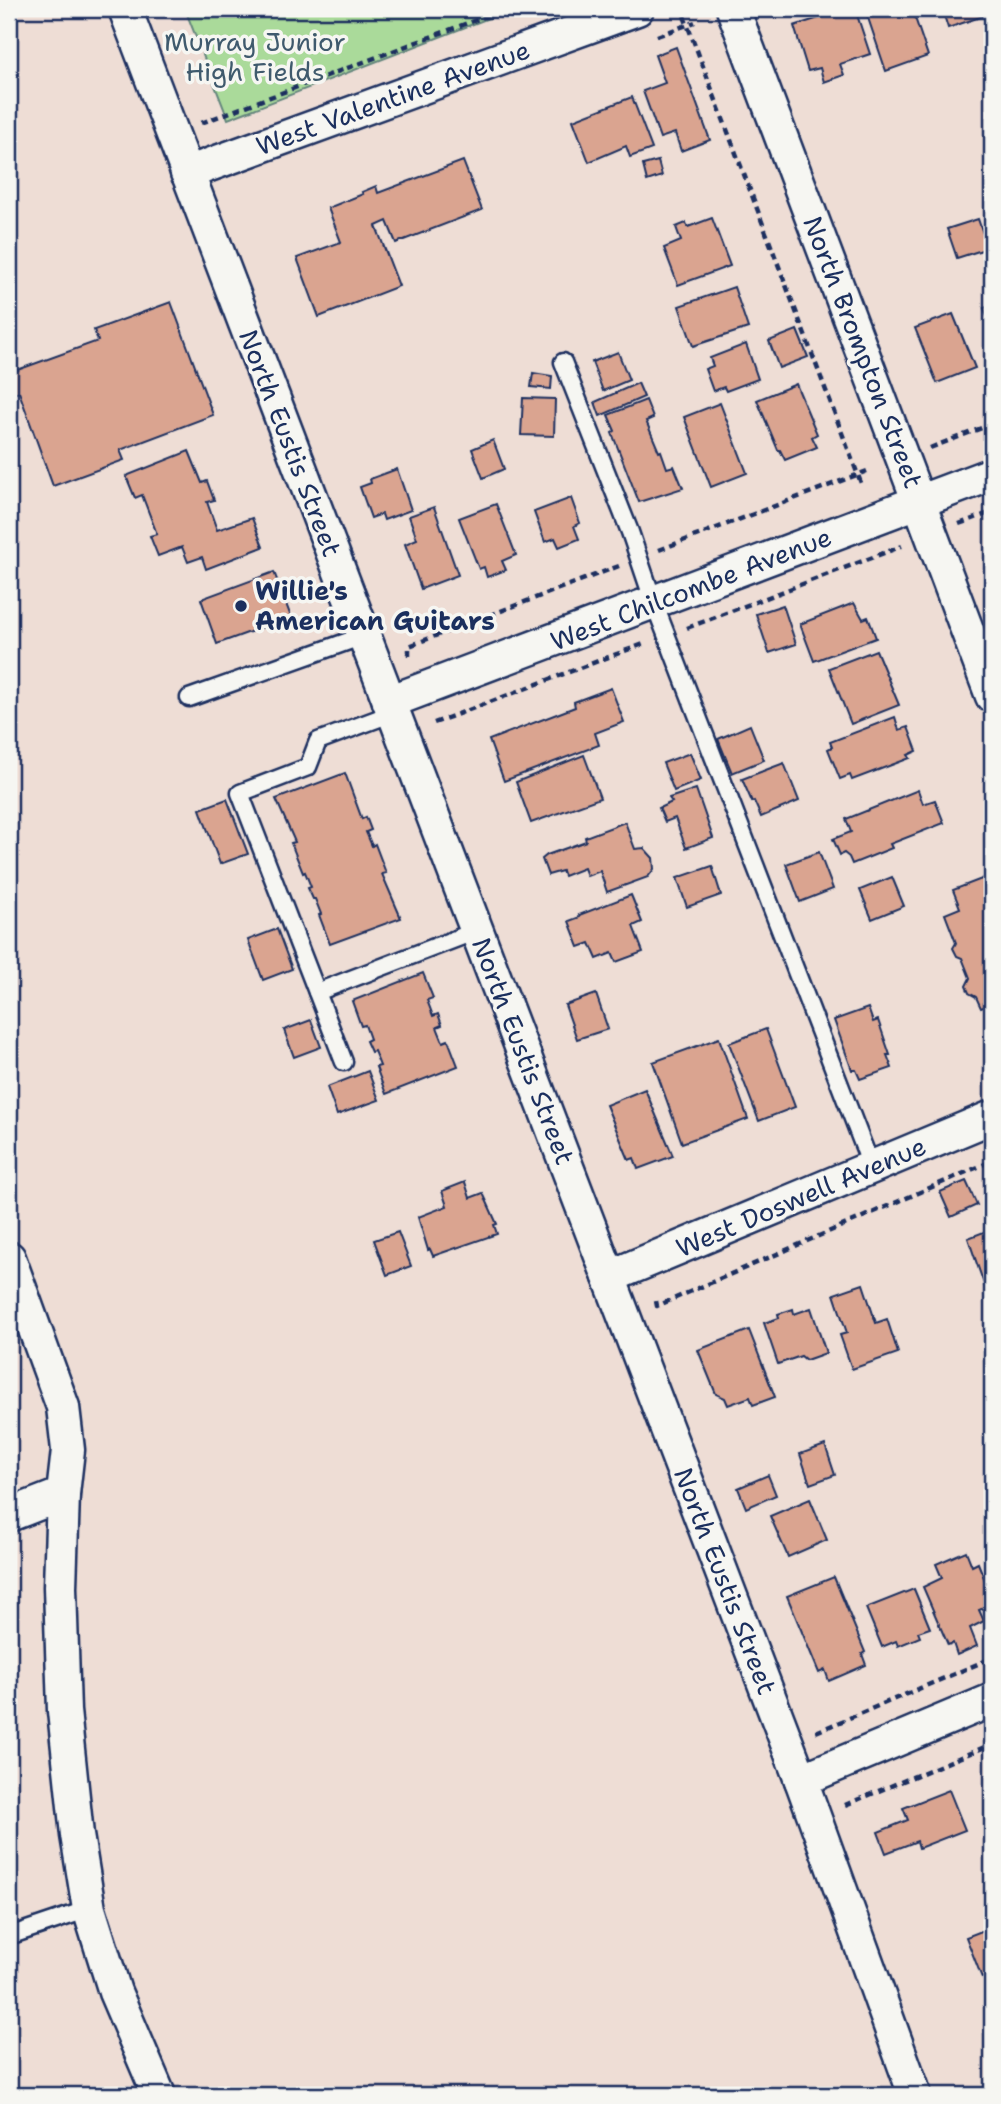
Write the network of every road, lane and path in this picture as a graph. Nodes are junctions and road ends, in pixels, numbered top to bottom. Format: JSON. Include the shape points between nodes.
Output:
{"nodes":[{"id":1,"x":125,"y":9,"type":"edge"},
{"id":2,"x":505,"y":9,"type":"edge"},
{"id":3,"x":637,"y":9,"type":"edge"},
{"id":4,"x":733,"y":9,"type":"edge"},
{"id":5,"x":684,"y":16,"type":"dead end"},
{"id":6,"x":195,"y":125,"type":"dead end"},
{"id":7,"x":187,"y":173,"type":"junction"},
{"id":8,"x":563,"y":362,"type":"dead end"},
{"id":9,"x":992,"y":424,"type":"edge"},
{"id":10,"x":926,"y":450,"type":"dead end"},
{"id":11,"x":992,"y":474,"type":"edge"},
{"id":12,"x":861,"y":483,"type":"dead end"},
{"id":13,"x":920,"y":502,"type":"junction"},
{"id":14,"x":992,"y":512,"type":"edge"},
{"id":15,"x":932,"y":535,"type":"junction"},
{"id":16,"x":654,"y":603,"type":"junction"},
{"id":17,"x":363,"y":636,"type":"junction"},
{"id":18,"x":666,"y":636,"type":"junction"},
{"id":19,"x":992,"y":696,"type":"edge"},
{"id":20,"x":189,"y":698,"type":"dead end"},
{"id":21,"x":391,"y":708,"type":"junction"},
{"id":22,"x":435,"y":723,"type":"dead end"},
{"id":23,"x":476,"y":931,"type":"junction"},
{"id":24,"x":317,"y":992,"type":"junction"},
{"id":25,"x":344,"y":1062,"type":"dead end"},
{"id":26,"x":992,"y":1116,"type":"edge"},
{"id":27,"x":992,"y":1161,"type":"edge"},
{"id":28,"x":872,"y":1168,"type":"junction"},
{"id":29,"x":9,"y":1258,"type":"edge"},
{"id":30,"x":609,"y":1277,"type":"junction"},
{"id":31,"x":654,"y":1296,"type":"dead end"},
{"id":32,"x":63,"y":1494,"type":"junction"},
{"id":33,"x":9,"y":1515,"type":"edge"},
{"id":34,"x":992,"y":1658,"type":"edge"},
{"id":35,"x":992,"y":1700,"type":"edge"},
{"id":36,"x":808,"y":1735,"type":"dead end"},
{"id":37,"x":992,"y":1744,"type":"edge"},
{"id":38,"x":801,"y":1780,"type":"junction"},
{"id":39,"x":839,"y":1795,"type":"dead end"},
{"id":40,"x":89,"y":1909,"type":"junction"},
{"id":41,"x":9,"y":1936,"type":"edge"},
{"id":42,"x":159,"y":2095,"type":"edge"},
{"id":43,"x":915,"y":2095,"type":"edge"}],
"edges":[{"from":1,"to":7,"type":"street","name":"North Eustis Street"},
{"from":2,"to":6,"type":"path"},
{"from":3,"to":7,"type":"street","name":"West Valentine Avenue"},
{"from":4,"to":13,"type":"street","name":"North Brompton Street"},
{"from":5,"to":12,"type":"path"},
{"from":7,"to":17,"type":"street","name":"North Eustis Street"},
{"from":8,"to":16,"type":"lane"},
{"from":9,"to":10,"type":"path"},
{"from":11,"to":13,"type":"street","name":"West Chilcombe Avenue"},
{"from":13,"to":15,"type":"street","name":"North Brompton Street"},
{"from":13,"to":16,"type":"street","name":"West Chilcombe Avenue"},
{"from":14,"to":15,"type":"path"},
{"from":15,"to":18,"type":"path"},
{"from":15,"to":19,"type":"street","name":"North Brompton Street"},
{"from":16,"to":18,"type":"lane"},
{"from":16,"to":21,"type":"street","name":"West Chilcombe Avenue"},
{"from":17,"to":20,"type":"lane"},
{"from":17,"to":21,"type":"street","name":"North Eustis Street"},
{"from":18,"to":22,"type":"path"},
{"from":18,"to":28,"type":"lane"},
{"from":21,"to":23,"type":"street","name":"North Eustis Street"},
{"from":21,"to":24,"type":"lane","via":[[318,741],[309,767],[240,793]]},
{"from":23,"to":24,"type":"lane"},
{"from":23,"to":30,"type":"street","name":"North Eustis Street"},
{"from":24,"to":25,"type":"lane"},
{"from":26,"to":28,"type":"street","name":"West Doswell Avenue"},
{"from":27,"to":31,"type":"path","via":[[657,1306]]},
{"from":28,"to":30,"type":"street","name":"West Doswell Avenue"},
{"from":29,"to":32,"type":"street","via":[[63,1406],[68,1450]]},
{"from":30,"to":38,"type":"street","name":"North Eustis Street"},
{"from":32,"to":33,"type":"street"},
{"from":32,"to":40,"type":"street","via":[[64,1711]]},
{"from":34,"to":36,"type":"path"},
{"from":35,"to":38,"type":"street"},
{"from":37,"to":39,"type":"path","via":[[845,1805]]},
{"from":38,"to":43,"type":"street","name":"North Eustis Street"},
{"from":40,"to":41,"type":"lane"},
{"from":40,"to":42,"type":"street","via":[[115,1992]]}]}
